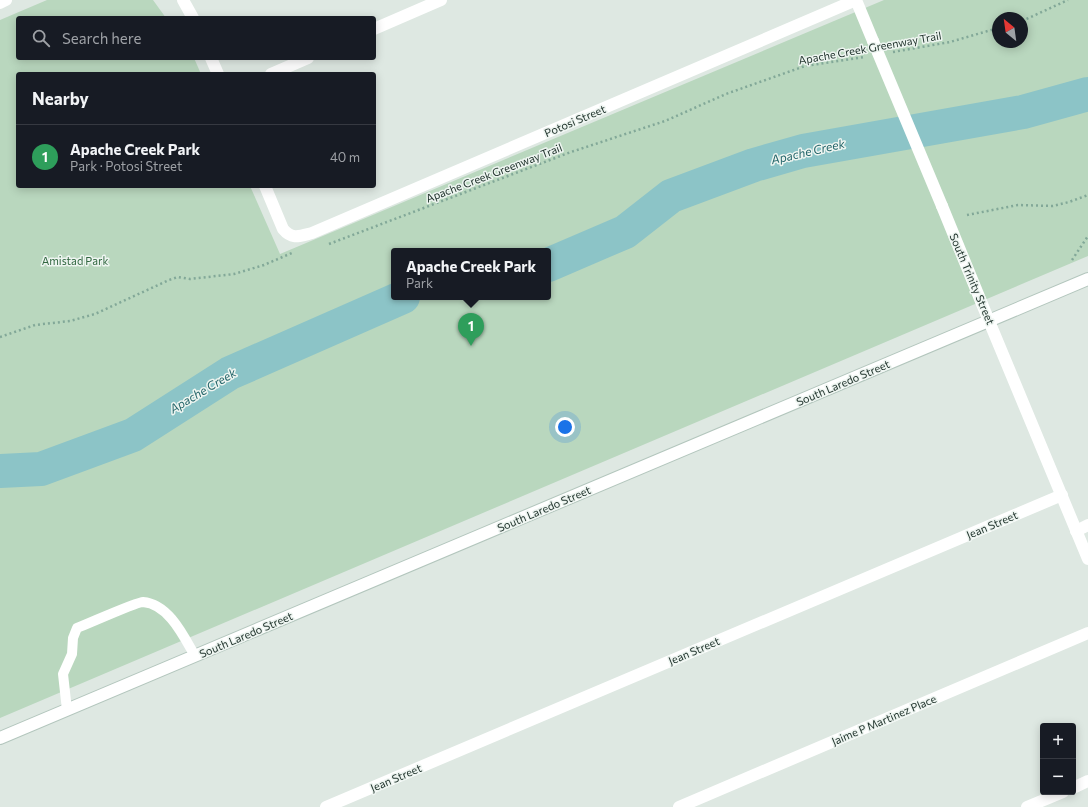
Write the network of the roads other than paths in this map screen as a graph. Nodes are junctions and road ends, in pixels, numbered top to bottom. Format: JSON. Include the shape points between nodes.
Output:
{"nodes":[{"id":1,"x":6,"y":0,"type":"edge"},
{"id":2,"x":183,"y":0,"type":"edge"},
{"id":3,"x":441,"y":0,"type":"edge"},
{"id":4,"x":856,"y":0,"type":"edge"},
{"id":5,"x":0,"y":3,"type":"edge"},
{"id":6,"x":192,"y":16,"type":"edge"},
{"id":7,"x":376,"y":28,"type":"edge"},
{"id":8,"x":212,"y":60,"type":"edge"},
{"id":9,"x":303,"y":60,"type":"edge"},
{"id":10,"x":217,"y":72,"type":"edge"},
{"id":11,"x":276,"y":72,"type":"edge"},
{"id":12,"x":266,"y":188,"type":"edge"},
{"id":13,"x":1088,"y":279,"type":"edge"},
{"id":14,"x":989,"y":321,"type":"junction"},
{"id":15,"x":1062,"y":495,"type":"junction"},
{"id":16,"x":1088,"y":525,"type":"edge"},
{"id":17,"x":1076,"y":530,"type":"junction"},
{"id":18,"x":1088,"y":559,"type":"edge"},
{"id":19,"x":1088,"y":633,"type":"edge"},
{"id":20,"x":195,"y":656,"type":"junction"},
{"id":21,"x":67,"y":710,"type":"junction"},
{"id":22,"x":0,"y":738,"type":"edge"},
{"id":23,"x":1088,"y":781,"type":"edge"},
{"id":24,"x":1076,"y":787,"type":"edge"},
{"id":25,"x":1055,"y":795,"type":"edge"},
{"id":26,"x":326,"y":807,"type":"edge"},
{"id":27,"x":679,"y":807,"type":"edge"},
{"id":28,"x":1027,"y":807,"type":"edge"}],
"edges":[{"from":1,"to":5,"type":"street"},
{"from":2,"to":6,"type":"street"},
{"from":3,"to":7,"type":"street"},
{"from":4,"to":12,"type":"street","name":"Potosi Street","via":[[312,233],[293,237],[288,234],[283,229]]},
{"from":4,"to":14,"type":"street","name":"South Trinity Street","bridge":true},
{"from":8,"to":10,"type":"street"},
{"from":9,"to":11,"type":"street"},
{"from":13,"to":14,"type":"street","name":"South Laredo Street"},
{"from":14,"to":15,"type":"street","name":"South Trinity Street"},
{"from":14,"to":20,"type":"street","name":"South Laredo Street"},
{"from":15,"to":17,"type":"street","name":"South Trinity Street"},
{"from":15,"to":26,"type":"street","name":"Jean Street"},
{"from":16,"to":17,"type":"street"},
{"from":17,"to":18,"type":"street","name":"South Trinity Street"},
{"from":19,"to":27,"type":"street","name":"Jaime P Martinez Place"},
{"from":20,"to":21,"type":"street","name":"South Laredo Street"},
{"from":20,"to":21,"type":"lane","via":[[179,629],[154,604],[142,602],[77,628],[73,638],[72,654],[63,674]]},
{"from":21,"to":22,"type":"street","name":"South Laredo Street"},
{"from":23,"to":24,"type":"street"},
{"from":25,"to":28,"type":"street"}]}
